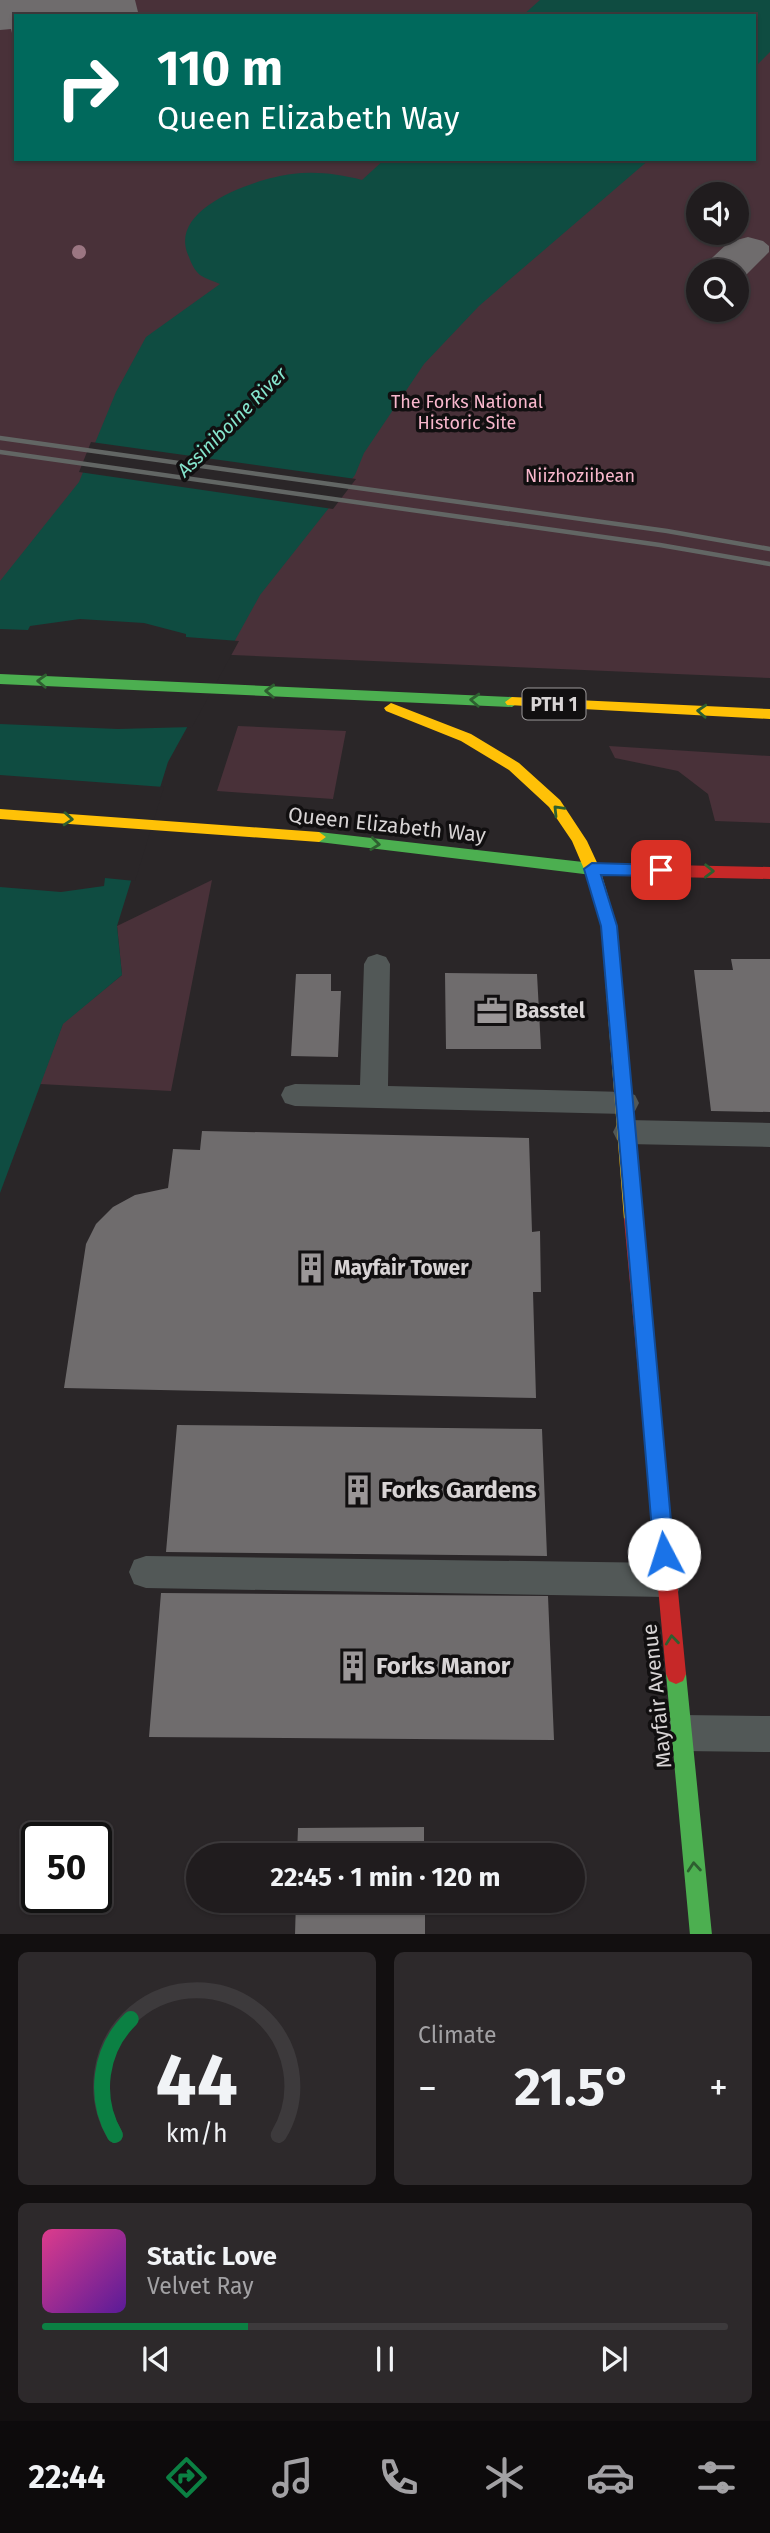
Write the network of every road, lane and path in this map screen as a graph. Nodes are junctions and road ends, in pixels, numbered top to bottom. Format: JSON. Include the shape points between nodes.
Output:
{"nodes":[{"id":1,"x":0,"y":679,"type":"edge"},
{"id":2,"x":338,"y":694,"type":"junction"},
{"id":3,"x":770,"y":715,"type":"edge"},
{"id":4,"x":0,"y":814,"type":"edge"},
{"id":5,"x":592,"y":869,"type":"junction"},
{"id":6,"x":767,"y":873,"type":"edge"},
{"id":7,"x":377,"y":964,"type":"dead end"},
{"id":8,"x":295,"y":1095,"type":"dead end"},
{"id":9,"x":374,"y":1097,"type":"junction"},
{"id":10,"x":625,"y":1103,"type":"junction"},
{"id":11,"x":627,"y":1132,"type":"junction"},
{"id":12,"x":770,"y":1135,"type":"edge"},
{"id":13,"x":146,"y":1572,"type":"dead end"},
{"id":14,"x":666,"y":1580,"type":"junction"},
{"id":15,"x":682,"y":1733,"type":"junction"},
{"id":16,"x":770,"y":1734,"type":"edge"},
{"id":17,"x":701,"y":1934,"type":"edge"}],
"edges":[{"from":2,"to":1,"type":"main road","number":"PTH 1","one_way":true},
{"from":3,"to":2,"type":"main road","number":"PTH 1","one_way":true},
{"from":5,"to":2,"type":"main road","name":"Mayfair Avenue","one_way":true,"via":[[566,818],[515,767],[405,711]]},
{"from":4,"to":5,"type":"main road","name":"Queen Elizabeth Way","one_way":true,"via":[[307,836]]},
{"from":5,"to":6,"type":"main road","name":"Queen Elizabeth Way","one_way":true},
{"from":5,"to":10,"type":"main road","name":"Mayfair Avenue","via":[[609,926]]},
{"from":7,"to":9,"type":"lane"},
{"from":8,"to":9,"type":"lane"},
{"from":9,"to":10,"type":"lane"},
{"from":10,"to":11,"type":"main road","name":"Mayfair Avenue"},
{"from":11,"to":12,"type":"lane"},
{"from":11,"to":14,"type":"main road","name":"Mayfair Avenue"},
{"from":13,"to":14,"type":"lane"},
{"from":15,"to":14,"type":"main road","name":"Mayfair Avenue","one_way":true},
{"from":15,"to":16,"type":"lane"},
{"from":17,"to":15,"type":"main road","name":"Mayfair Avenue","one_way":true}]}
